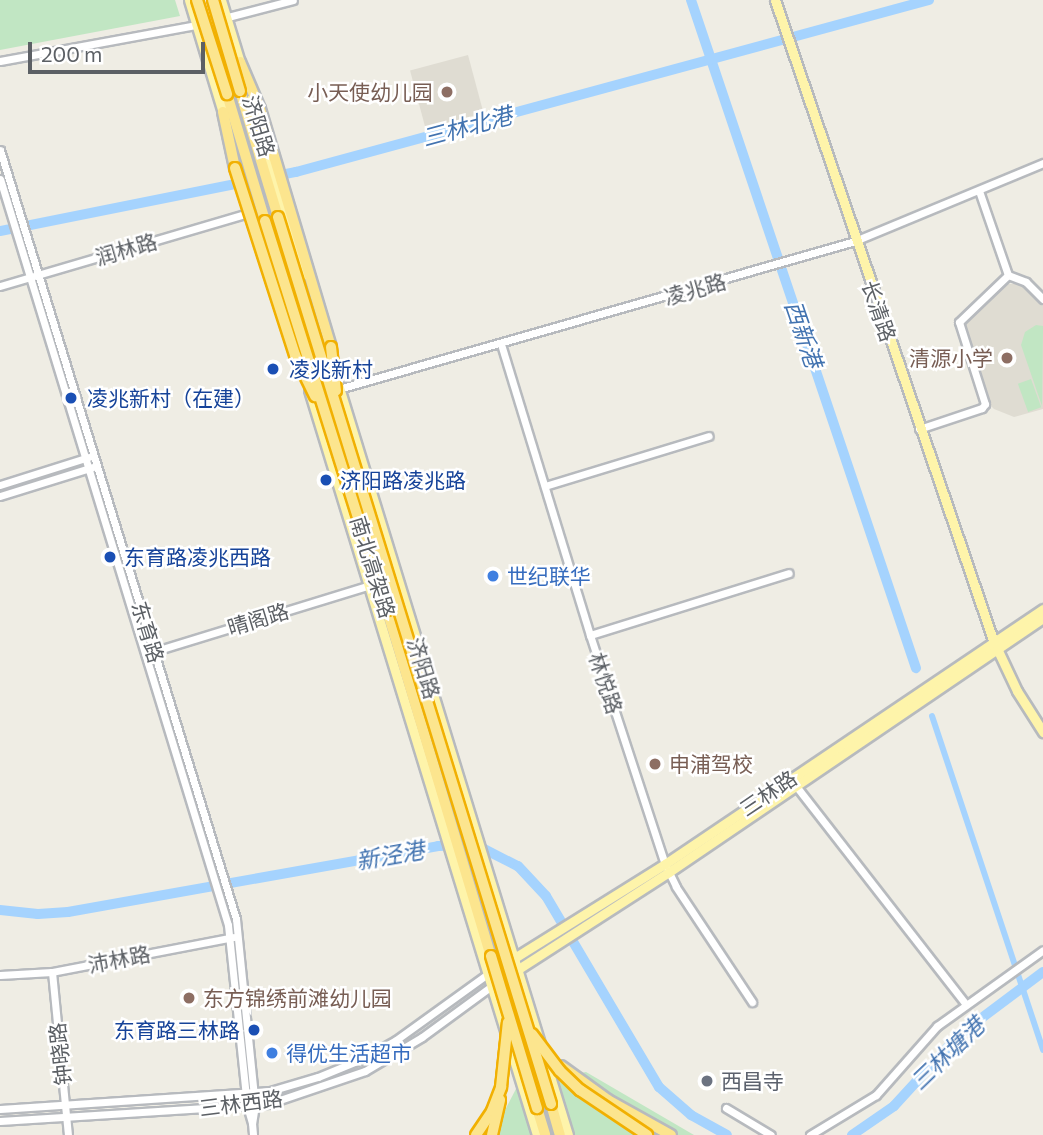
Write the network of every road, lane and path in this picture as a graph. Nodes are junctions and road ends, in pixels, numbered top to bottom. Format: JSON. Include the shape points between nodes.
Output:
{"nodes":[{"id":1,"x":189,"y":0,"type":"edge"},
{"id":2,"x":197,"y":0,"type":"edge"},
{"id":3,"x":213,"y":0,"type":"edge"},
{"id":4,"x":221,"y":0,"type":"edge"},
{"id":5,"x":293,"y":0,"type":"edge"},
{"id":6,"x":775,"y":0,"type":"edge"},
{"id":7,"x":226,"y":17,"type":"junction"},
{"id":8,"x":197,"y":25,"type":"junction"},
{"id":9,"x":0,"y":61,"type":"edge"},
{"id":10,"x":240,"y":62,"type":"junction"},
{"id":11,"x":223,"y":112,"type":"joint"},
{"id":12,"x":0,"y":150,"type":"edge"},
{"id":13,"x":1043,"y":163,"type":"edge"},
{"id":14,"x":238,"y":169,"type":"junction"},
{"id":15,"x":0,"y":179,"type":"edge"},
{"id":16,"x":979,"y":191,"type":"junction"},
{"id":17,"x":10,"y":204,"type":"edge"},
{"id":18,"x":251,"y":207,"type":"junction"},
{"id":19,"x":855,"y":241,"type":"junction"},
{"id":20,"x":1008,"y":275,"type":"junction"},
{"id":21,"x":34,"y":276,"type":"junction"},
{"id":22,"x":0,"y":286,"type":"edge"},
{"id":23,"x":1043,"y":299,"type":"edge"},
{"id":24,"x":501,"y":344,"type":"junction"},
{"id":25,"x":339,"y":388,"type":"junction"},
{"id":26,"x":311,"y":397,"type":"junction"},
{"id":27,"x":337,"y":408,"type":"junction"},
{"id":28,"x":324,"y":412,"type":"junction"},
{"id":29,"x":919,"y":429,"type":"junction"},
{"id":30,"x":709,"y":436,"type":"dead end"},
{"id":31,"x":90,"y":457,"type":"junction"},
{"id":32,"x":93,"y":467,"type":"junction"},
{"id":33,"x":0,"y":485,"type":"edge"},
{"id":34,"x":545,"y":486,"type":"junction"},
{"id":35,"x":0,"y":496,"type":"edge"},
{"id":36,"x":789,"y":573,"type":"dead end"},
{"id":37,"x":370,"y":585,"type":"junction"},
{"id":38,"x":1043,"y":609,"type":"edge"},
{"id":39,"x":1043,"y":618,"type":"edge"},
{"id":40,"x":590,"y":635,"type":"junction"},
{"id":41,"x":993,"y":640,"type":"junction"},
{"id":42,"x":998,"y":649,"type":"junction"},
{"id":43,"x":150,"y":652,"type":"junction"},
{"id":44,"x":932,"y":686,"type":"junction"},
{"id":45,"x":916,"y":697,"type":"junction"},
{"id":46,"x":1043,"y":732,"type":"edge"},
{"id":47,"x":796,"y":786,"type":"junction"},
{"id":48,"x":667,"y":868,"type":"junction"},
{"id":49,"x":234,"y":937,"type":"junction"},
{"id":50,"x":1043,"y":950,"type":"edge"},
{"id":51,"x":514,"y":958,"type":"junction"},
{"id":52,"x":516,"y":970,"type":"junction"},
{"id":53,"x":52,"y":972,"type":"junction"},
{"id":54,"x":489,"y":973,"type":"junction"},
{"id":55,"x":0,"y":975,"type":"edge"},
{"id":56,"x":493,"y":985,"type":"junction"},
{"id":57,"x":752,"y":1002,"type":"dead end"},
{"id":58,"x":966,"y":1004,"type":"junction"},
{"id":59,"x":508,"y":1013,"type":"junction"},
{"id":60,"x":524,"y":1019,"type":"junction"},
{"id":61,"x":542,"y":1048,"type":"junction"},
{"id":62,"x":501,"y":1087,"type":"junction"},
{"id":63,"x":250,"y":1093,"type":"junction"},
{"id":64,"x":65,"y":1105,"type":"junction"},
{"id":65,"x":251,"y":1105,"type":"junction"},
{"id":66,"x":726,"y":1108,"type":"dead end"},
{"id":67,"x":0,"y":1109,"type":"edge"},
{"id":68,"x":66,"y":1117,"type":"junction"},
{"id":69,"x":0,"y":1121,"type":"edge"},
{"id":70,"x":68,"y":1135,"type":"edge"},
{"id":71,"x":253,"y":1135,"type":"edge"},
{"id":72,"x":476,"y":1135,"type":"edge"},
{"id":73,"x":492,"y":1135,"type":"edge"},
{"id":74,"x":537,"y":1135,"type":"edge"},
{"id":75,"x":545,"y":1135,"type":"edge"},
{"id":76,"x":560,"y":1135,"type":"edge"},
{"id":77,"x":568,"y":1135,"type":"edge"},
{"id":78,"x":647,"y":1135,"type":"edge"},
{"id":79,"x":671,"y":1135,"type":"edge"},
{"id":80,"x":771,"y":1135,"type":"edge"},
{"id":81,"x":810,"y":1135,"type":"edge"}],
"edges":[{"from":1,"to":8,"type":"main road","name":"济阳路"},
{"from":2,"to":28,"type":"highway","name":"南北高架路","bridge":true},
{"from":3,"to":27,"type":"highway","name":"南北高架路","bridge":true},
{"from":4,"to":7,"type":"main road","name":"济阳路"},
{"from":5,"to":7,"type":"street"},
{"from":6,"to":19,"type":"main road","name":"长清路"},
{"from":7,"to":8,"type":"street"},
{"from":7,"to":10,"type":"main road","name":"济阳路"},
{"from":8,"to":9,"type":"street"},
{"from":8,"to":11,"type":"main road","name":"济阳路"},
{"from":10,"to":25,"type":"main road","name":"济阳路"},
{"from":10,"to":27,"type":"highway","bridge":true,"via":[[260,109],[331,347]]},
{"from":11,"to":14,"type":"highway"},
{"from":12,"to":17,"type":"street","name":"东育路"},
{"from":13,"to":16,"type":"street","name":"凌兆路"},
{"from":14,"to":18,"type":"main road","name":"济阳路","bridge":true},
{"from":14,"to":28,"type":"highway","bridge":true,"via":[[295,355]]},
{"from":15,"to":17,"type":"street","name":"东育路"},
{"from":16,"to":19,"type":"street","name":"凌兆路"},
{"from":16,"to":20,"type":"street"},
{"from":17,"to":21,"type":"street","name":"东育路"},
{"from":18,"to":21,"type":"street","name":"润林路"},
{"from":18,"to":26,"type":"main road","name":"济阳路"},
{"from":19,"to":24,"type":"street","name":"凌兆路"},
{"from":19,"to":29,"type":"main road","name":"长清路"},
{"from":20,"to":23,"type":"street","via":[[1026,282]]},
{"from":20,"to":29,"type":"street","via":[[959,321],[984,407]]},
{"from":21,"to":22,"type":"street","name":"润林路"},
{"from":21,"to":31,"type":"street","name":"东育路"},
{"from":24,"to":25,"type":"street","name":"凌兆路"},
{"from":24,"to":34,"type":"street","name":"林悦路"},
{"from":25,"to":26,"type":"street","name":"凌兆路"},
{"from":25,"to":51,"type":"main road","name":"济阳路"},
{"from":26,"to":37,"type":"main road","name":"济阳路"},
{"from":27,"to":60,"type":"highway","name":"南北高架路","bridge":true},
{"from":28,"to":59,"type":"highway","name":"南北高架路","bridge":true},
{"from":29,"to":41,"type":"main road","name":"长清路"},
{"from":30,"to":34,"type":"street"},
{"from":31,"to":32,"type":"street","name":"东育路"},
{"from":31,"to":33,"type":"street"},
{"from":32,"to":35,"type":"street"},
{"from":32,"to":43,"type":"street","name":"东育路"},
{"from":34,"to":40,"type":"street","name":"林悦路"},
{"from":36,"to":40,"type":"street"},
{"from":37,"to":43,"type":"street","name":"晴阁路"},
{"from":37,"to":54,"type":"main road","name":"济阳路"},
{"from":38,"to":41,"type":"main road","name":"三林路"},
{"from":39,"to":42,"type":"main road","name":"三林路"},
{"from":40,"to":48,"type":"street","name":"林悦路"},
{"from":41,"to":42,"type":"main road","name":"长清路"},
{"from":41,"to":44,"type":"main road","name":"三林路"},
{"from":42,"to":44,"type":"main road","name":"三林路"},
{"from":42,"to":46,"type":"main road","name":"长清路"},
{"from":43,"to":49,"type":"street","name":"东育路"},
{"from":43,"to":49,"type":"street","name":"东育路","via":[[232,905]]},
{"from":44,"to":45,"type":"main road","name":"三林路"},
{"from":45,"to":47,"type":"main road","name":"三林路"},
{"from":45,"to":48,"type":"main road","name":"三林路"},
{"from":47,"to":48,"type":"main road","name":"三林路"},
{"from":47,"to":58,"type":"street"},
{"from":48,"to":51,"type":"main road","name":"三林路"},
{"from":48,"to":52,"type":"main road","name":"三林路"},
{"from":48,"to":57,"type":"street","name":"林悦路"},
{"from":49,"to":53,"type":"street","name":"沛林路"},
{"from":49,"to":63,"type":"street","name":"东育路"},
{"from":50,"to":58,"type":"street"},
{"from":51,"to":52,"type":"main road","name":"济阳路"},
{"from":51,"to":54,"type":"main road","name":"三林路"},
{"from":52,"to":56,"type":"main road","name":"三林路"},
{"from":52,"to":77,"type":"main road","name":"济阳路"},
{"from":53,"to":55,"type":"street","name":"沛林路"},
{"from":53,"to":64,"type":"street","name":"钟晓路"},
{"from":54,"to":56,"type":"main road","name":"济阳路"},
{"from":54,"to":63,"type":"street","name":"三林西路","via":[[362,1059],[318,1077]]},
{"from":56,"to":65,"type":"street","name":"三林西路","via":[[422,1037],[365,1070],[311,1091]]},
{"from":56,"to":74,"type":"main road","name":"济阳路"},
{"from":58,"to":81,"type":"street","via":[[937,1026],[876,1095]]},
{"from":59,"to":62,"type":"highway","bridge":true},
{"from":59,"to":75,"type":"highway","name":"南北高架路","bridge":true},
{"from":60,"to":61,"type":"highway","bridge":true},
{"from":60,"to":76,"type":"highway","name":"南北高架路","bridge":true},
{"from":61,"to":78,"type":"highway","bridge":true,"via":[[580,1090]]},
{"from":61,"to":79,"type":"highway","bridge":true,"via":[[590,1088]]},
{"from":62,"to":72,"type":"highway","bridge":true},
{"from":62,"to":73,"type":"highway","bridge":true},
{"from":63,"to":64,"type":"street","name":"三林西路"},
{"from":63,"to":65,"type":"street","name":"东育路"},
{"from":64,"to":67,"type":"street","name":"三林西路"},
{"from":64,"to":68,"type":"street","name":"钟晓路"},
{"from":65,"to":68,"type":"street","name":"三林西路"},
{"from":65,"to":71,"type":"street","name":"东育路"},
{"from":66,"to":80,"type":"street"},
{"from":68,"to":69,"type":"street","name":"三林西路"},
{"from":68,"to":70,"type":"street","name":"钟晓路"}]}
